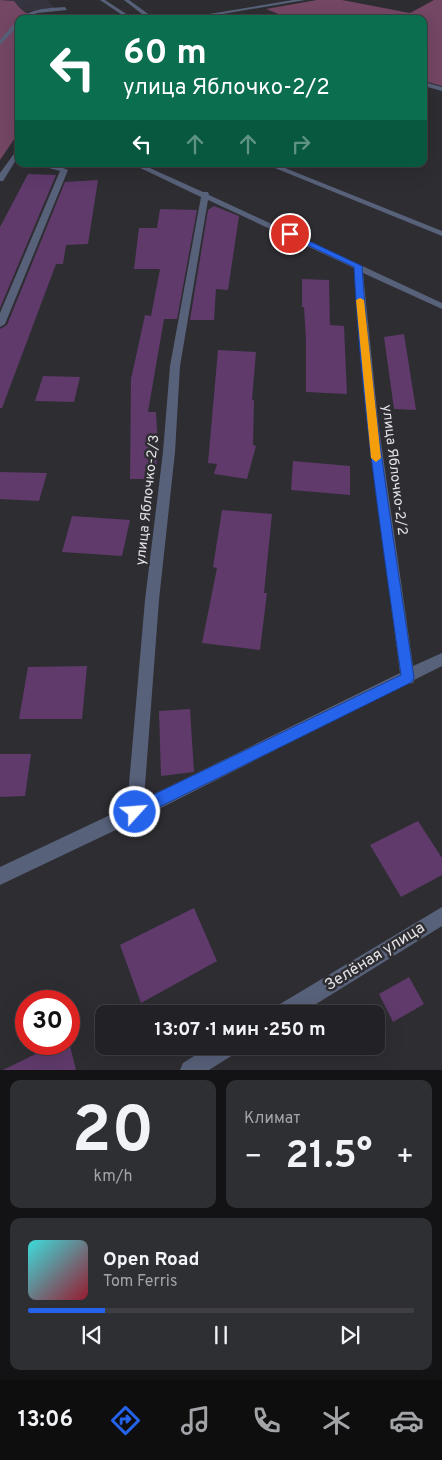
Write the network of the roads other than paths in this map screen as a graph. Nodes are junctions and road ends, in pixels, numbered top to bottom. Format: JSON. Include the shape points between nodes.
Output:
{"nodes":[{"id":1,"x":102,"y":0,"type":"edge"},
{"id":2,"x":126,"y":0,"type":"edge"},
{"id":3,"x":303,"y":0,"type":"edge"},
{"id":4,"x":244,"y":4,"type":"dead end"},
{"id":5,"x":251,"y":8,"type":"junction"},
{"id":6,"x":65,"y":9,"type":"dead end"},
{"id":7,"x":25,"y":15,"type":"edge"},
{"id":8,"x":126,"y":15,"type":"edge"},
{"id":9,"x":146,"y":15,"type":"edge"},
{"id":10,"x":206,"y":15,"type":"edge"},
{"id":11,"x":15,"y":26,"type":"edge"},
{"id":12,"x":0,"y":43,"type":"edge"},
{"id":13,"x":427,"y":85,"type":"edge"},
{"id":14,"x":442,"y":90,"type":"edge"},
{"id":15,"x":15,"y":161,"type":"edge"},
{"id":16,"x":56,"y":167,"type":"edge"},
{"id":17,"x":143,"y":167,"type":"edge"},
{"id":18,"x":277,"y":167,"type":"edge"},
{"id":19,"x":0,"y":179,"type":"edge"},
{"id":20,"x":205,"y":194,"type":"junction"},
{"id":21,"x":442,"y":234,"type":"edge"},
{"id":22,"x":358,"y":266,"type":"junction"},
{"id":23,"x":442,"y":306,"type":"edge"},
{"id":24,"x":0,"y":324,"type":"edge"},
{"id":25,"x":442,"y":659,"type":"edge"},
{"id":26,"x":408,"y":678,"type":"junction"},
{"id":27,"x":135,"y":812,"type":"junction"},
{"id":28,"x":0,"y":876,"type":"edge"},
{"id":29,"x":442,"y":916,"type":"edge"},
{"id":30,"x":297,"y":1005,"type":"edge"},
{"id":31,"x":214,"y":1055,"type":"edge"},
{"id":32,"x":190,"y":1070,"type":"edge"}],
"edges":[{"from":1,"to":8,"type":"street"},
{"from":2,"to":9,"type":"street"},
{"from":3,"to":5,"type":"street"},
{"from":4,"to":5,"type":"street"},
{"from":5,"to":10,"type":"street"},
{"from":6,"to":7,"type":"street"},
{"from":11,"to":12,"type":"street"},
{"from":13,"to":14,"type":"street"},
{"from":15,"to":19,"type":"street"},
{"from":16,"to":24,"type":"street","via":[[64,170]]},
{"from":17,"to":20,"type":"street"},
{"from":18,"to":21,"type":"street"},
{"from":20,"to":22,"type":"street"},
{"from":20,"to":27,"type":"street","name":"улица Яблочко-2/3","via":[[175,366]]},
{"from":22,"to":23,"type":"street"},
{"from":22,"to":26,"type":"street","name":"улица Яблочко-2/2","via":[[376,460]]},
{"from":25,"to":26,"type":"street"},
{"from":26,"to":27,"type":"street"},
{"from":27,"to":28,"type":"street"},
{"from":29,"to":30,"type":"street","name":"Зелёная улица"},
{"from":31,"to":32,"type":"street"}]}
